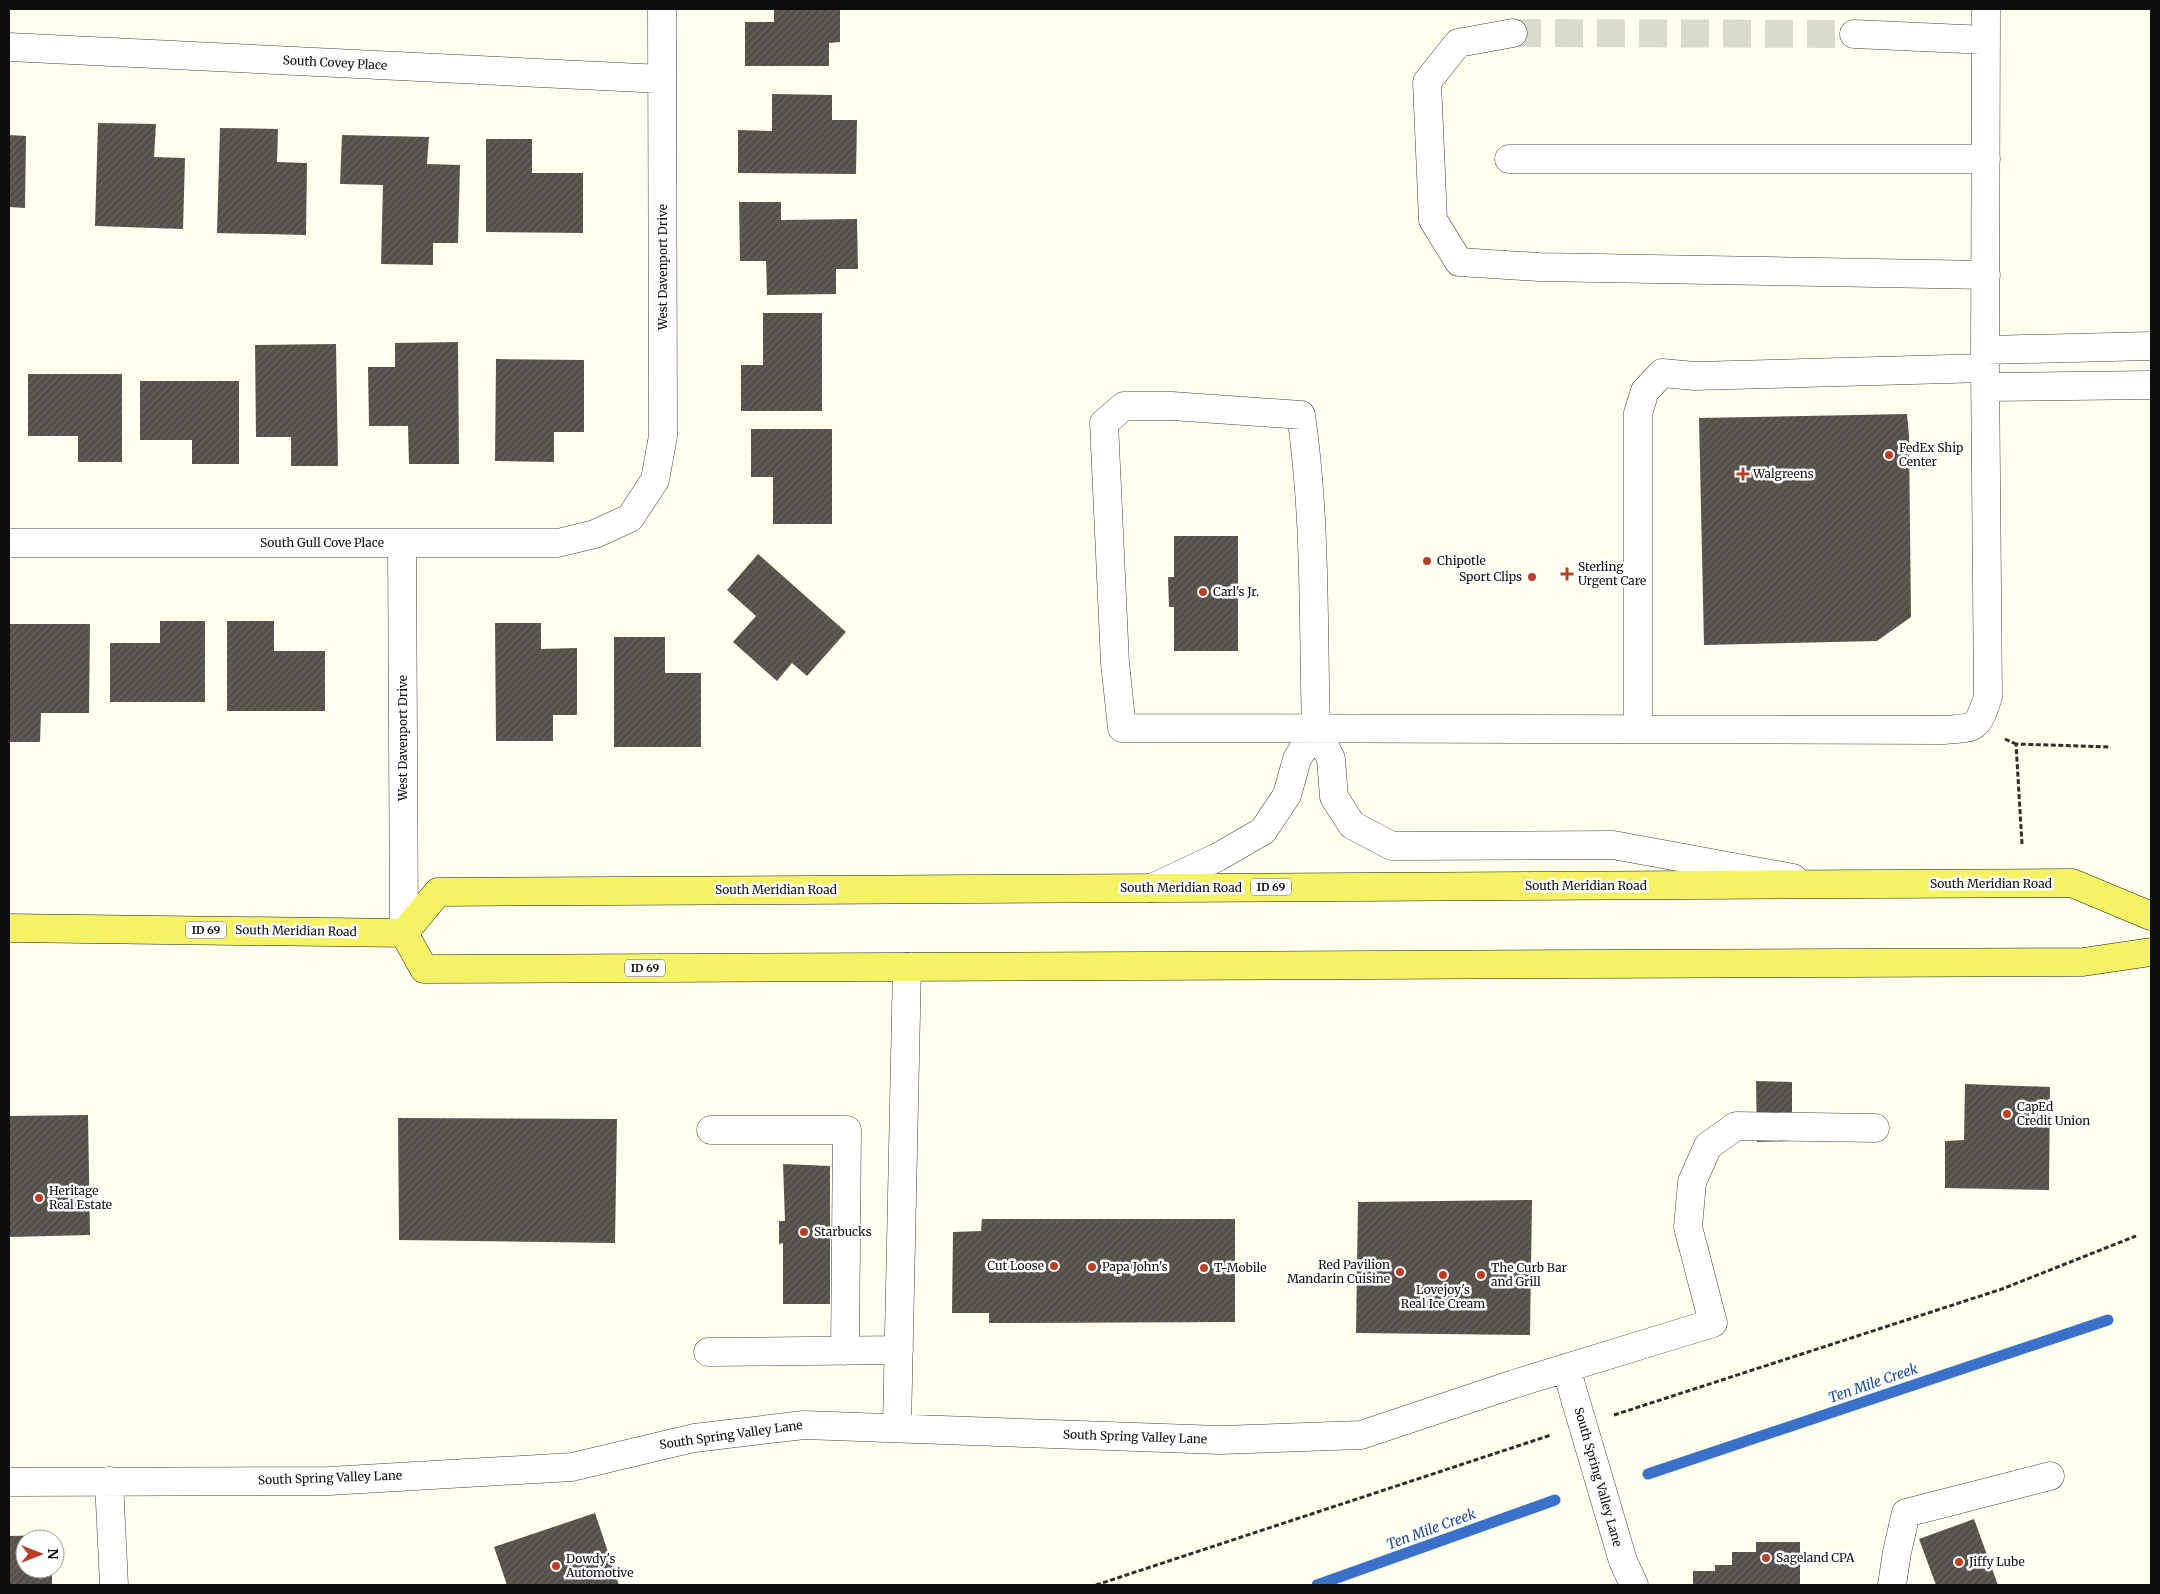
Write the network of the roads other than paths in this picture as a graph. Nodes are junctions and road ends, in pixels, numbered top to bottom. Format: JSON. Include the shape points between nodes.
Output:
{"nodes":[{"id":1,"x":662,"y":9,"type":"edge"},
{"id":2,"x":1986,"y":9,"type":"edge"},
{"id":3,"x":1513,"y":33,"type":"tunnel mouth"},
{"id":4,"x":1854,"y":34,"type":"tunnel mouth"},
{"id":5,"x":1986,"y":40,"type":"junction"},
{"id":6,"x":9,"y":48,"type":"edge"},
{"id":7,"x":662,"y":80,"type":"junction"},
{"id":8,"x":1509,"y":159,"type":"dead end"},
{"id":9,"x":1986,"y":159,"type":"junction"},
{"id":10,"x":1986,"y":275,"type":"junction"},
{"id":11,"x":2151,"y":346,"type":"edge"},
{"id":12,"x":1986,"y":368,"type":"junction"},
{"id":13,"x":2151,"y":384,"type":"edge"},
{"id":14,"x":630,"y":518,"type":"joint"},
{"id":15,"x":9,"y":543,"type":"edge"},
{"id":16,"x":402,"y":543,"type":"junction"},
{"id":17,"x":1316,"y":728,"type":"junction"},
{"id":18,"x":1638,"y":728,"type":"junction"},
{"id":19,"x":1829,"y":885,"type":"junction"},
{"id":20,"x":1152,"y":888,"type":"junction"},
{"id":21,"x":2151,"y":916,"type":"edge"},
{"id":22,"x":9,"y":928,"type":"edge"},
{"id":23,"x":404,"y":933,"type":"junction"},
{"id":24,"x":2151,"y":952,"type":"edge"},
{"id":25,"x":907,"y":967,"type":"junction"},
{"id":26,"x":1876,"y":1128,"type":"dead end"},
{"id":27,"x":711,"y":1130,"type":"dead end"},
{"id":28,"x":845,"y":1350,"type":"junction"},
{"id":29,"x":899,"y":1350,"type":"junction"},
{"id":30,"x":708,"y":1352,"type":"dead end"},
{"id":31,"x":1566,"y":1368,"type":"junction"},
{"id":32,"x":897,"y":1426,"type":"junction"},
{"id":33,"x":2050,"y":1476,"type":"dead end"},
{"id":34,"x":109,"y":1481,"type":"junction"},
{"id":35,"x":9,"y":1482,"type":"edge"},
{"id":36,"x":114,"y":1585,"type":"edge"},
{"id":37,"x":1634,"y":1585,"type":"edge"},
{"id":38,"x":1892,"y":1585,"type":"edge"}],
"edges":[{"from":1,"to":7,"type":"street","name":"West Davenport Drive"},
{"from":2,"to":5,"type":"street"},
{"from":3,"to":10,"type":"street","via":[[1458,43],[1427,82],[1432,220],[1459,262],[1539,267]]},
{"from":4,"to":5,"type":"street"},
{"from":5,"to":9,"type":"street"},
{"from":6,"to":7,"type":"street","name":"South Covey Place"},
{"from":7,"to":14,"type":"street","name":"West Davenport Drive","via":[[663,436],[655,480]]},
{"from":8,"to":9,"type":"street"},
{"from":9,"to":10,"type":"street"},
{"from":10,"to":12,"type":"street"},
{"from":11,"to":12,"type":"street"},
{"from":12,"to":13,"type":"street"},
{"from":12,"to":18,"type":"street","via":[[1695,376],[1662,373],[1650,385],[1638,413]]},
{"from":12,"to":18,"type":"street","via":[[1988,697],[1981,720],[1971,728],[1942,730]]},
{"from":14,"to":16,"type":"street","name":"South Gull Cove Place","via":[[595,534],[558,543]]},
{"from":15,"to":16,"type":"street","name":"South Gull Cove Place"},
{"from":16,"to":23,"type":"street","name":"West Davenport Drive"},
{"from":17,"to":17,"type":"street","via":[[1122,728],[1115,663],[1104,423],[1124,406],[1301,415],[1311,533]]},
{"from":17,"to":18,"type":"street"},
{"from":17,"to":19,"type":"street","via":[[1331,759],[1334,797],[1352,825],[1392,846],[1613,844]]},
{"from":17,"to":20,"type":"street","via":[[1297,759],[1287,795],[1263,832]]},
{"from":19,"to":20,"type":"main road","name":"South Meridian Road","number":"ID 69"},
{"from":19,"to":21,"type":"main road","name":"South Meridian Road","number":"ID 69","via":[[2072,883]]},
{"from":20,"to":23,"type":"main road","name":"South Meridian Road","number":"ID 69","via":[[438,892]]},
{"from":22,"to":23,"type":"main road","name":"South Meridian Road","number":"ID 69"},
{"from":23,"to":25,"type":"main road","number":"ID 69","via":[[424,969]]},
{"from":24,"to":25,"type":"main road","number":"ID 69","via":[[2072,962]]},
{"from":25,"to":29,"type":"street"},
{"from":26,"to":31,"type":"street","name":"South Spring Valley Lane","via":[[1736,1126],[1708,1146],[1692,1182],[1688,1227],[1713,1322]]},
{"from":27,"to":28,"type":"street","via":[[847,1130]]},
{"from":28,"to":29,"type":"street"},
{"from":28,"to":30,"type":"street"},
{"from":29,"to":32,"type":"street"},
{"from":31,"to":32,"type":"street","name":"South Spring Valley Lane","via":[[1361,1435],[1220,1440]]},
{"from":31,"to":37,"type":"street","name":"South Spring Valley Lane","via":[[1623,1561]]},
{"from":32,"to":34,"type":"street","name":"South Spring Valley Lane","via":[[804,1425],[694,1438],[572,1467],[329,1480]]},
{"from":33,"to":38,"type":"street","via":[[1906,1513]]},
{"from":34,"to":35,"type":"street","name":"South Spring Valley Lane"},
{"from":34,"to":36,"type":"street"}]}
